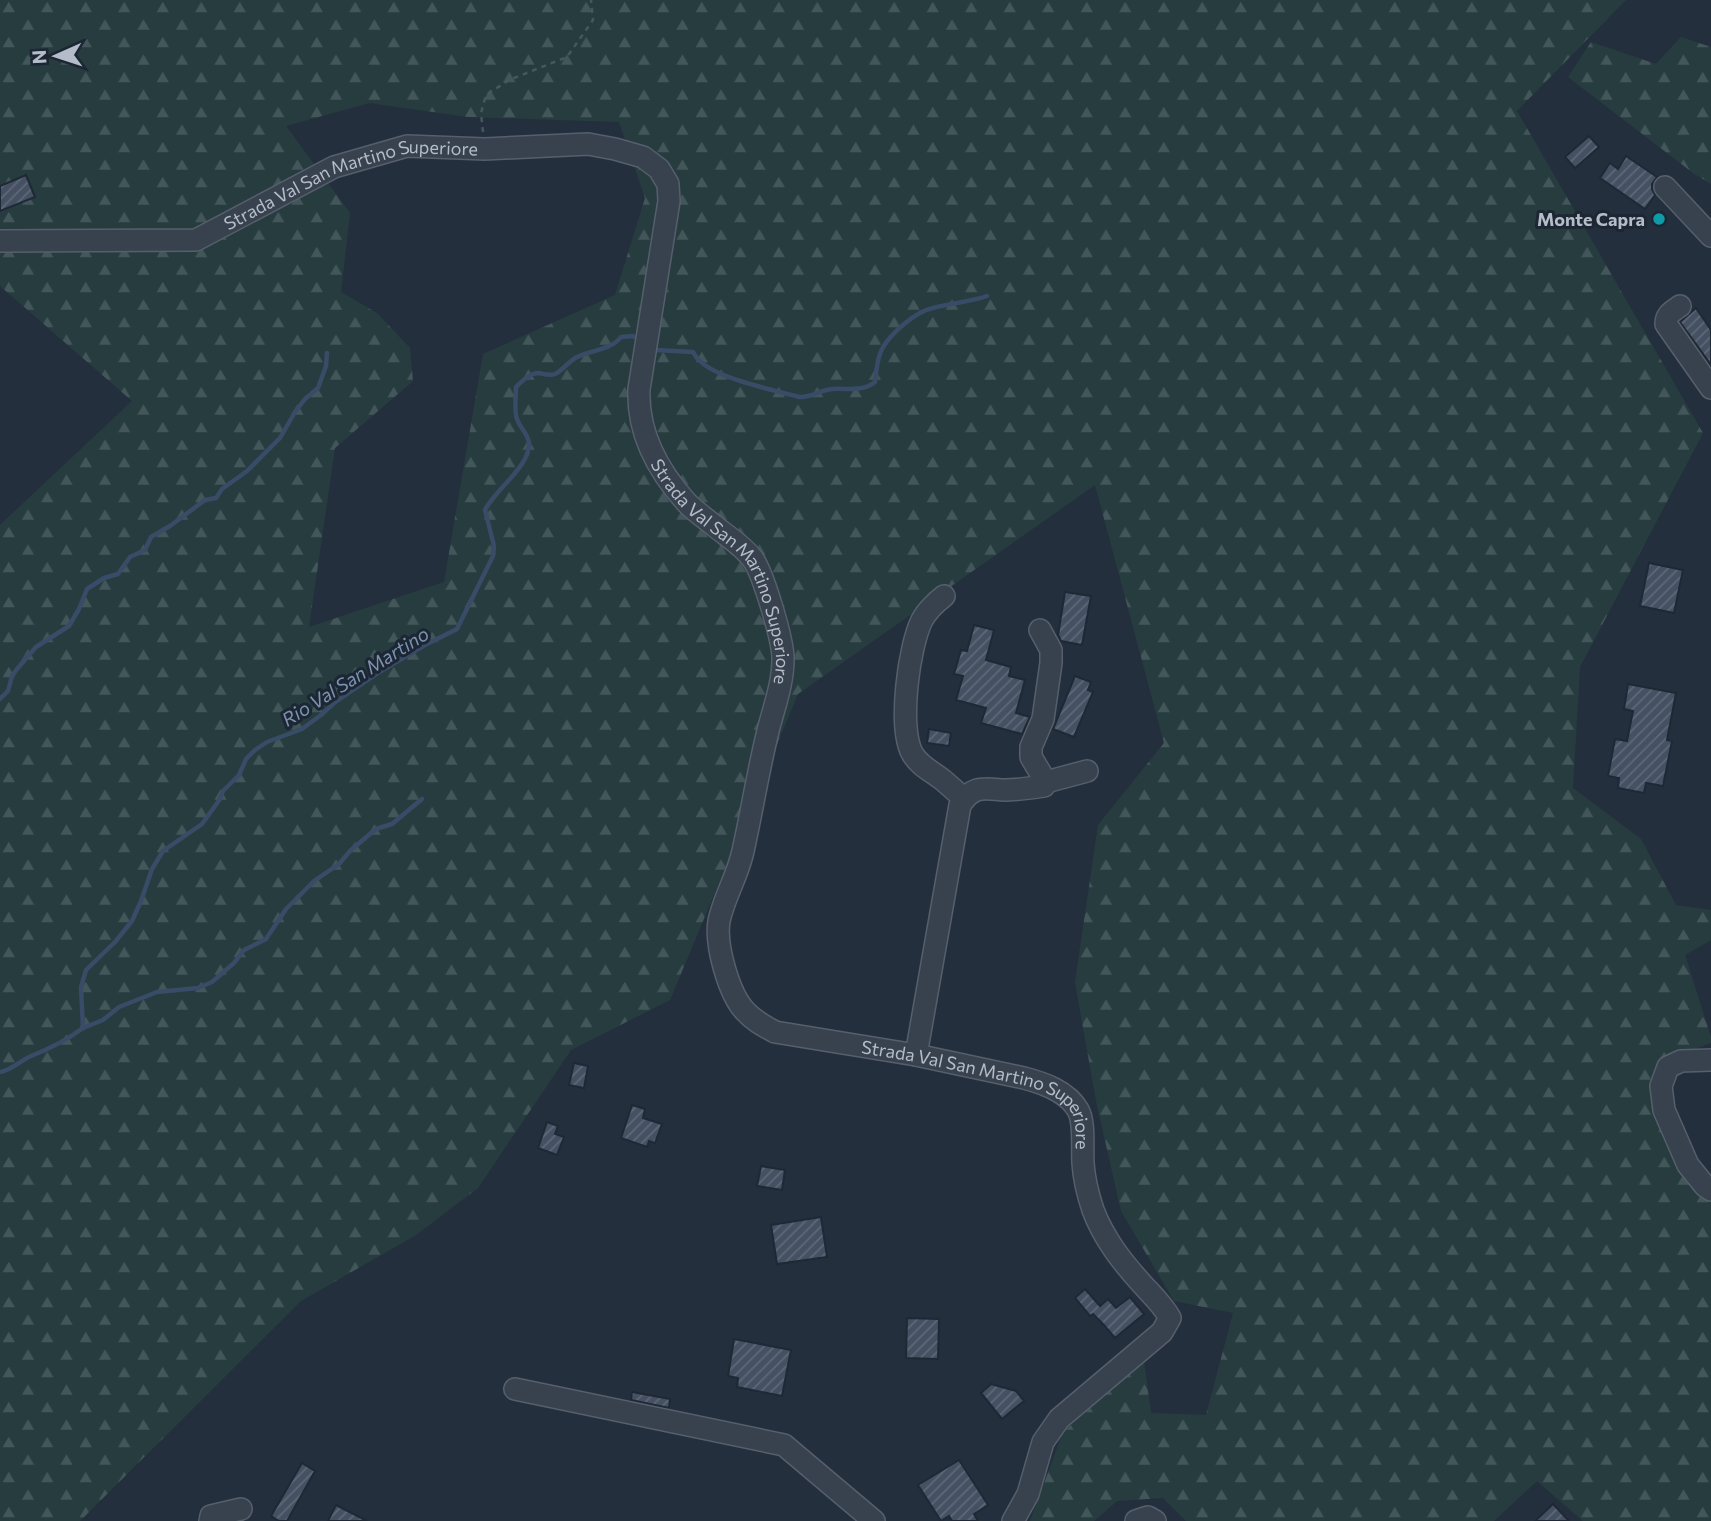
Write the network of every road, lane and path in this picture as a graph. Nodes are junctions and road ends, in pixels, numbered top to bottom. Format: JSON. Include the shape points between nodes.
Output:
{"nodes":[{"id":1,"x":591,"y":0,"type":"edge"},
{"id":2,"x":485,"y":149,"type":"junction"},
{"id":3,"x":1665,"y":187,"type":"dead end"},
{"id":4,"x":1711,"y":236,"type":"edge"},
{"id":5,"x":0,"y":242,"type":"edge"},
{"id":6,"x":1680,"y":306,"type":"dead end"},
{"id":7,"x":1711,"y":388,"type":"edge"},
{"id":8,"x":944,"y":596,"type":"dead end"},
{"id":9,"x":1040,"y":630,"type":"dead end"},
{"id":10,"x":1087,"y":771,"type":"dead end"},
{"id":11,"x":1046,"y":782,"type":"junction"},
{"id":12,"x":964,"y":799,"type":"junction"},
{"id":13,"x":916,"y":1055,"type":"junction"},
{"id":14,"x":1711,"y":1060,"type":"edge"},
{"id":15,"x":1711,"y":1190,"type":"edge"},
{"id":16,"x":514,"y":1389,"type":"dead end"},
{"id":17,"x":241,"y":1509,"type":"dead end"},
{"id":18,"x":210,"y":1521,"type":"edge"},
{"id":19,"x":874,"y":1521,"type":"edge"},
{"id":20,"x":1013,"y":1521,"type":"edge"},
{"id":21,"x":1136,"y":1521,"type":"edge"},
{"id":22,"x":1155,"y":1521,"type":"edge"}],
"edges":[{"from":1,"to":2,"type":"path","via":[[593,20],[568,57],[509,80],[486,96],[481,113]]},
{"from":2,"to":5,"type":"street","name":"Strada Val San Martino Superiore","via":[[407,146],[334,167],[197,240]]},
{"from":2,"to":13,"type":"street","name":"Strada Val San Martino Superiore","via":[[588,144],[643,157],[659,169],[668,184],[639,389],[641,422],[664,474],[688,503],[753,559],[761,573],[783,657],[743,853],[718,923],[727,979],[743,1010],[775,1032]]},
{"from":3,"to":4,"type":"street"},
{"from":6,"to":7,"type":"street","via":[[1668,314],[1666,324]]},
{"from":8,"to":12,"type":"street","via":[[919,629],[905,719],[916,759]]},
{"from":9,"to":11,"type":"street","via":[[1051,650],[1051,663],[1031,757]]},
{"from":10,"to":11,"type":"street"},
{"from":11,"to":12,"type":"street","via":[[1027,788],[988,788]]},
{"from":12,"to":13,"type":"street"},
{"from":13,"to":20,"type":"street","name":"Strada Val San Martino Superiore","via":[[1032,1080],[1070,1101],[1079,1111],[1088,1192],[1105,1237],[1170,1318],[1162,1332],[1059,1419],[1043,1442],[1028,1494]]},
{"from":14,"to":15,"type":"street","via":[[1668,1066],[1661,1086],[1664,1110],[1688,1165]]},
{"from":16,"to":19,"type":"street","via":[[784,1445]]},
{"from":17,"to":18,"type":"street","via":[[211,1516]]},
{"from":21,"to":22,"type":"street","via":[[1148,1517]]}]}
